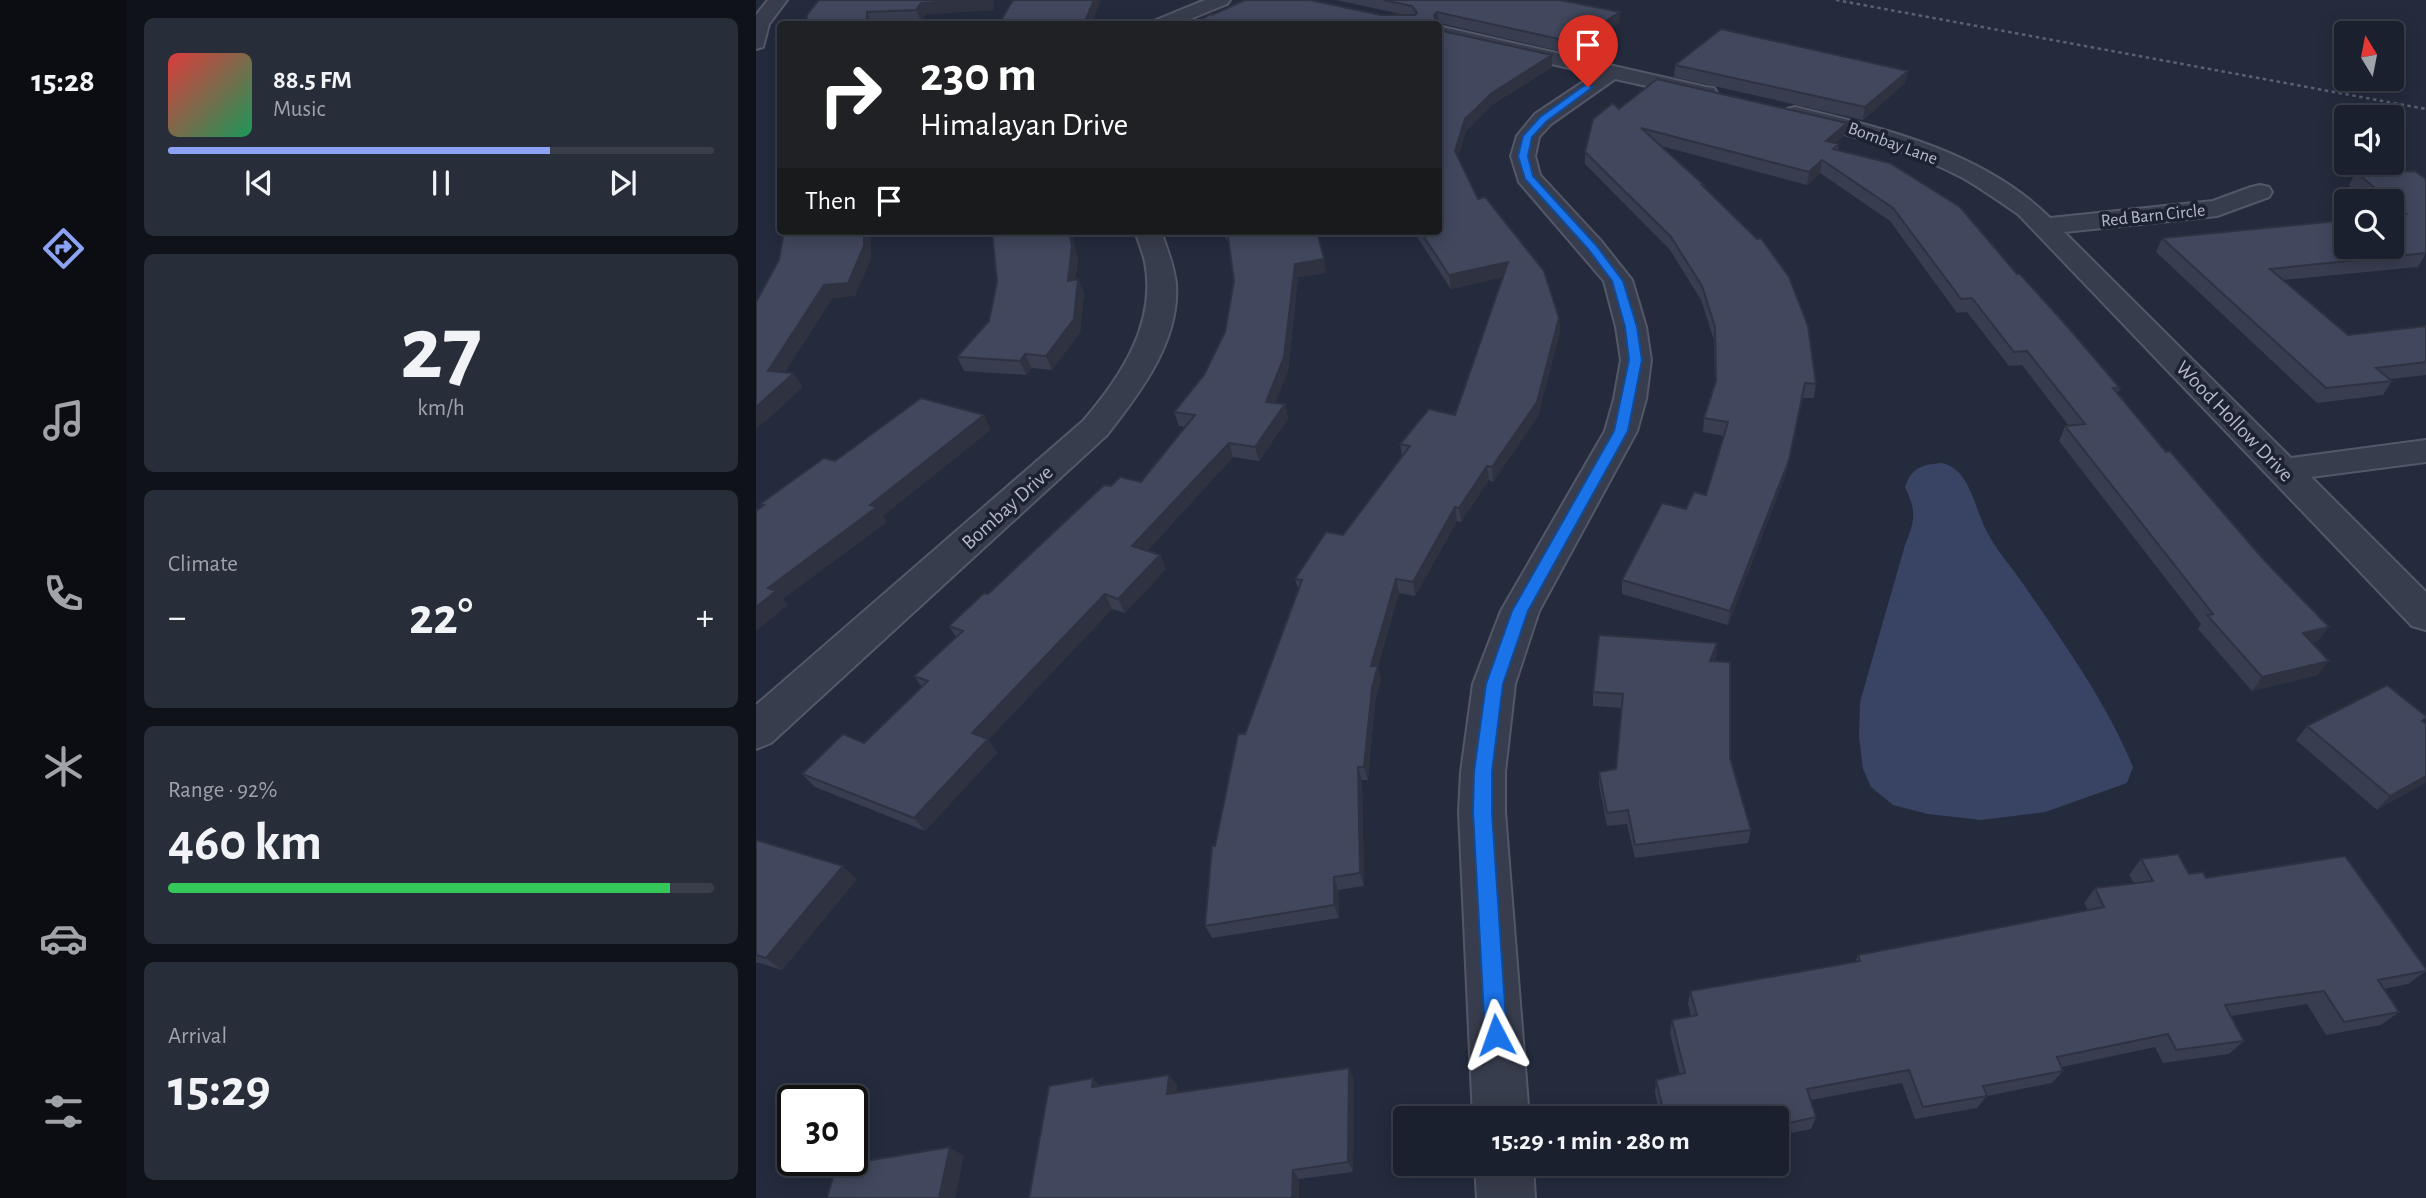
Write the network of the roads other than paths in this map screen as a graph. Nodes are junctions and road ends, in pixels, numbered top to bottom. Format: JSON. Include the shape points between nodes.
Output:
{"nodes":[{"id":1,"x":778,"y":0,"type":"edge"},
{"id":2,"x":1221,"y":0,"type":"edge"},
{"id":3,"x":1170,"y":21,"type":"edge"},
{"id":4,"x":1442,"y":33,"type":"edge"},
{"id":5,"x":756,"y":43,"type":"edge"},
{"id":6,"x":1611,"y":72,"type":"junction"},
{"id":7,"x":1731,"y":99,"type":"edge"},
{"id":8,"x":1771,"y":108,"type":"edge"},
{"id":9,"x":2260,"y":192,"type":"dead end"},
{"id":10,"x":2044,"y":226,"type":"junction"},
{"id":11,"x":1149,"y":235,"type":"edge"},
{"id":12,"x":2426,"y":451,"type":"edge"},
{"id":13,"x":2282,"y":470,"type":"junction"},
{"id":14,"x":2426,"y":616,"type":"edge"},
{"id":15,"x":756,"y":731,"type":"edge"},
{"id":16,"x":1500,"y":1106,"type":"edge"},
{"id":17,"x":1505,"y":1176,"type":"edge"},
{"id":18,"x":1506,"y":1198,"type":"edge"}],
"edges":[{"from":1,"to":5,"type":"street","via":[[760,23]]},
{"from":2,"to":3,"type":"street"},
{"from":4,"to":6,"type":"street"},
{"from":6,"to":7,"type":"street"},
{"from":6,"to":16,"type":"street","via":[[1543,119],[1528,136],[1523,156],[1528,177],[1618,281],[1636,360],[1621,431],[1520,611],[1494,684],[1482,812]]},
{"from":8,"to":10,"type":"street","name":"Bombay Lane","via":[[1851,127],[1966,170],[2027,209]]},
{"from":9,"to":10,"type":"street","name":"Red Barn Circle","via":[[2217,208]]},
{"from":10,"to":13,"type":"street","name":"Wood Hollow Drive"},
{"from":11,"to":15,"type":"street","name":"Bombay Drive","via":[[1159,263],[1156,329],[1139,370],[1116,404],[1085,437]]},
{"from":12,"to":13,"type":"street"},
{"from":13,"to":14,"type":"street","name":"Wood Hollow Drive"},
{"from":17,"to":18,"type":"street"}]}
